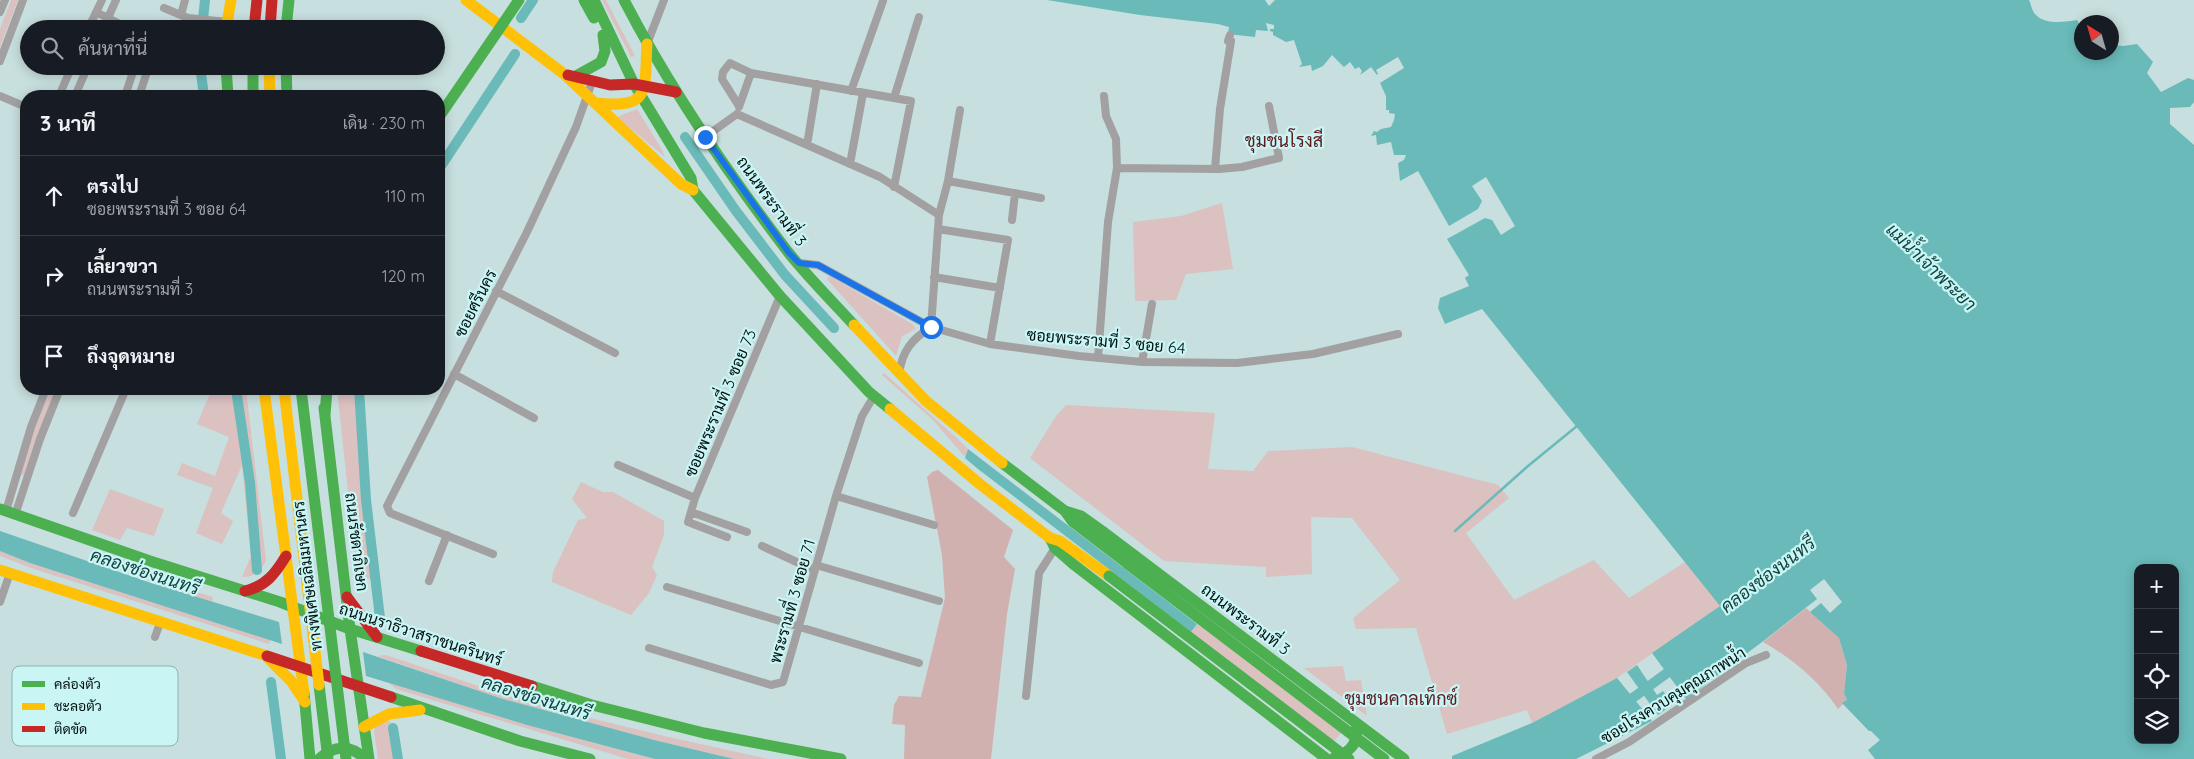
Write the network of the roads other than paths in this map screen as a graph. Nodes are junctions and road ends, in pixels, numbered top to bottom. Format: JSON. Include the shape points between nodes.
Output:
{"nodes":[{"id":1,"x":5,"y":0,"type":"edge"},
{"id":2,"x":23,"y":0,"type":"edge"},
{"id":3,"x":102,"y":0,"type":"edge"},
{"id":4,"x":116,"y":0,"type":"edge"},
{"id":5,"x":185,"y":0,"type":"edge"},
{"id":6,"x":231,"y":0,"type":"edge"},
{"id":7,"x":257,"y":0,"type":"edge"},
{"id":8,"x":272,"y":0,"type":"edge"},
{"id":9,"x":289,"y":0,"type":"edge"},
{"id":10,"x":466,"y":0,"type":"edge"},
{"id":11,"x":519,"y":0,"type":"edge"},
{"id":12,"x":584,"y":0,"type":"edge"},
{"id":13,"x":594,"y":0,"type":"edge"},
{"id":14,"x":624,"y":0,"type":"edge"},
{"id":15,"x":664,"y":0,"type":"edge"},
{"id":16,"x":883,"y":1,"type":"edge"},
{"id":17,"x":164,"y":8,"type":"dead end"},
{"id":18,"x":0,"y":12,"type":"edge"},
{"id":19,"x":96,"y":12,"type":"junction"},
{"id":20,"x":107,"y":17,"type":"junction"},
{"id":21,"x":185,"y":17,"type":"junction"},
{"id":22,"x":919,"y":17,"type":"dead end"},
{"id":23,"x":92,"y":20,"type":"edge"},
{"id":24,"x":106,"y":20,"type":"edge"},
{"id":25,"x":113,"y":20,"type":"edge"},
{"id":26,"x":202,"y":20,"type":"edge"},
{"id":27,"x":227,"y":20,"type":"edge"},
{"id":28,"x":255,"y":20,"type":"edge"},
{"id":29,"x":271,"y":20,"type":"edge"},
{"id":30,"x":287,"y":20,"type":"edge"},
{"id":31,"x":1230,"y":34,"type":"dead end"},
{"id":32,"x":603,"y":35,"type":"junction"},
{"id":33,"x":647,"y":44,"type":"junction"},
{"id":34,"x":616,"y":49,"type":"junction"},
{"id":35,"x":0,"y":61,"type":"edge"},
{"id":36,"x":751,"y":72,"type":"junction"},
{"id":37,"x":68,"y":75,"type":"edge"},
{"id":38,"x":84,"y":75,"type":"edge"},
{"id":39,"x":132,"y":75,"type":"edge"},
{"id":40,"x":146,"y":75,"type":"edge"},
{"id":41,"x":227,"y":75,"type":"edge"},
{"id":42,"x":253,"y":75,"type":"edge"},
{"id":43,"x":269,"y":75,"type":"edge"},
{"id":44,"x":286,"y":75,"type":"edge"},
{"id":45,"x":569,"y":76,"type":"junction"},
{"id":46,"x":592,"y":82,"type":"junction"},
{"id":47,"x":817,"y":84,"type":"junction"},
{"id":48,"x":640,"y":89,"type":"junction"},
{"id":49,"x":62,"y":90,"type":"edge"},
{"id":50,"x":78,"y":90,"type":"edge"},
{"id":51,"x":126,"y":90,"type":"edge"},
{"id":52,"x":141,"y":90,"type":"edge"},
{"id":53,"x":228,"y":90,"type":"edge"},
{"id":54,"x":253,"y":90,"type":"edge"},
{"id":55,"x":270,"y":90,"type":"edge"},
{"id":56,"x":287,"y":90,"type":"edge"},
{"id":57,"x":851,"y":91,"type":"junction"},
{"id":58,"x":676,"y":92,"type":"junction"},
{"id":59,"x":863,"y":93,"type":"junction"},
{"id":60,"x":0,"y":96,"type":"edge"},
{"id":61,"x":1104,"y":96,"type":"dead end"},
{"id":62,"x":894,"y":98,"type":"junction"},
{"id":63,"x":591,"y":100,"type":"junction"},
{"id":64,"x":20,"y":104,"type":"edge"},
{"id":65,"x":1269,"y":106,"type":"dead end"},
{"id":66,"x":445,"y":108,"type":"edge"},
{"id":67,"x":738,"y":110,"type":"junction"},
{"id":68,"x":960,"y":110,"type":"dead end"},
{"id":69,"x":705,"y":137,"type":"junction"},
{"id":70,"x":807,"y":145,"type":"junction"},
{"id":71,"x":850,"y":164,"type":"junction"},
{"id":72,"x":1117,"y":168,"type":"junction"},
{"id":73,"x":1215,"y":169,"type":"junction"},
{"id":74,"x":948,"y":181,"type":"junction"},
{"id":75,"x":894,"y":186,"type":"junction"},
{"id":76,"x":693,"y":190,"type":"junction"},
{"id":77,"x":1015,"y":193,"type":"junction"},
{"id":78,"x":1042,"y":198,"type":"dead end"},
{"id":79,"x":939,"y":215,"type":"junction"},
{"id":80,"x":1012,"y":220,"type":"dead end"},
{"id":81,"x":938,"y":230,"type":"junction"},
{"id":82,"x":799,"y":263,"type":"junction"},
{"id":83,"x":934,"y":277,"type":"junction"},
{"id":84,"x":1000,"y":288,"type":"junction"},
{"id":85,"x":496,"y":292,"type":"junction"},
{"id":86,"x":780,"y":296,"type":"junction"},
{"id":87,"x":1152,"y":304,"type":"dead end"},
{"id":88,"x":931,"y":327,"type":"junction"},
{"id":89,"x":1398,"y":334,"type":"dead end"},
{"id":90,"x":990,"y":344,"type":"junction"},
{"id":91,"x":615,"y":353,"type":"dead end"},
{"id":92,"x":1098,"y":358,"type":"junction"},
{"id":93,"x":1142,"y":362,"type":"junction"},
{"id":94,"x":454,"y":374,"type":"junction"},
{"id":95,"x":899,"y":374,"type":"junction"},
{"id":96,"x":445,"y":392,"type":"edge"},
{"id":97,"x":44,"y":395,"type":"edge"},
{"id":98,"x":58,"y":395,"type":"edge"},
{"id":99,"x":123,"y":395,"type":"edge"},
{"id":100,"x":265,"y":395,"type":"edge"},
{"id":101,"x":285,"y":395,"type":"edge"},
{"id":102,"x":302,"y":395,"type":"edge"},
{"id":103,"x":322,"y":395,"type":"edge"},
{"id":104,"x":327,"y":395,"type":"edge"},
{"id":105,"x":443,"y":395,"type":"edge"},
{"id":106,"x":874,"y":396,"type":"junction"},
{"id":107,"x":325,"y":415,"type":"junction"},
{"id":108,"x":534,"y":418,"type":"dead end"},
{"id":109,"x":618,"y":465,"type":"dead end"},
{"id":110,"x":836,"y":496,"type":"junction"},
{"id":111,"x":695,"y":498,"type":"junction"},
{"id":112,"x":1065,"y":511,"type":"junction"},
{"id":113,"x":7,"y":512,"type":"edge"},
{"id":114,"x":691,"y":512,"type":"junction"},
{"id":115,"x":73,"y":513,"type":"dead end"},
{"id":116,"x":934,"y":525,"type":"dead end"},
{"id":117,"x":747,"y":532,"type":"dead end"},
{"id":118,"x":447,"y":536,"type":"junction"},
{"id":119,"x":727,"y":537,"type":"dead end"},
{"id":120,"x":1052,"y":543,"type":"junction"},
{"id":121,"x":762,"y":546,"type":"dead end"},
{"id":122,"x":493,"y":554,"type":"dead end"},
{"id":123,"x":286,"y":556,"type":"junction"},
{"id":124,"x":815,"y":567,"type":"junction"},
{"id":125,"x":5,"y":572,"type":"edge"},
{"id":126,"x":429,"y":581,"type":"dead end"},
{"id":127,"x":667,"y":587,"type":"dead end"},
{"id":128,"x":245,"y":591,"type":"junction"},
{"id":129,"x":347,"y":597,"type":"junction"},
{"id":130,"x":939,"y":601,"type":"dead end"},
{"id":131,"x":0,"y":602,"type":"edge"},
{"id":132,"x":292,"y":607,"type":"junction"},
{"id":133,"x":160,"y":623,"type":"junction"},
{"id":134,"x":798,"y":628,"type":"junction"},
{"id":135,"x":350,"y":629,"type":"junction"},
{"id":136,"x":155,"y":637,"type":"dead end"},
{"id":137,"x":377,"y":637,"type":"junction"},
{"id":138,"x":649,"y":648,"type":"dead end"},
{"id":139,"x":265,"y":655,"type":"junction"},
{"id":140,"x":1766,"y":655,"type":"dead end"},
{"id":141,"x":919,"y":663,"type":"dead end"},
{"id":142,"x":300,"y":666,"type":"junction"},
{"id":143,"x":359,"y":687,"type":"junction"},
{"id":144,"x":1026,"y":696,"type":"dead end"},
{"id":145,"x":305,"y":702,"type":"junction"},
{"id":146,"x":425,"y":710,"type":"junction"},
{"id":147,"x":1354,"y":722,"type":"junction"},
{"id":148,"x":364,"y":727,"type":"junction"},
{"id":149,"x":555,"y":755,"type":"edge"},
{"id":150,"x":1399,"y":757,"type":"edge"},
{"id":151,"x":310,"y":759,"type":"edge"},
{"id":152,"x":318,"y":759,"type":"edge"},
{"id":153,"x":328,"y":759,"type":"edge"},
{"id":154,"x":346,"y":759,"type":"edge"},
{"id":155,"x":367,"y":759,"type":"edge"},
{"id":156,"x":590,"y":759,"type":"edge"},
{"id":157,"x":841,"y":759,"type":"edge"},
{"id":158,"x":1327,"y":759,"type":"edge"},
{"id":159,"x":1349,"y":759,"type":"edge"},
{"id":160,"x":1384,"y":759,"type":"edge"},
{"id":161,"x":1596,"y":759,"type":"edge"}],
"edges":[{"from":1,"to":18,"type":"street"},
{"from":2,"to":35,"type":"street"},
{"from":3,"to":19,"type":"street"},
{"from":4,"to":20,"type":"street"},
{"from":5,"to":21,"type":"street"},
{"from":6,"to":27,"type":"main road"},
{"from":7,"to":28,"type":"main road"},
{"from":8,"to":29,"type":"main road"},
{"from":9,"to":30,"type":"main road"},
{"from":10,"to":45,"type":"main road"},
{"from":11,"to":66,"type":"main road","bridge":true},
{"from":12,"to":32,"type":"main road"},
{"from":13,"to":34,"type":"main road"},
{"from":14,"to":33,"type":"main road","name":"ถนนพระรามที่ 3"},
{"from":15,"to":33,"type":"street"},
{"from":16,"to":57,"type":"street"},
{"from":17,"to":21,"type":"street"},
{"from":19,"to":20,"type":"street"},
{"from":19,"to":23,"type":"street"},
{"from":20,"to":24,"type":"street"},
{"from":20,"to":25,"type":"street"},
{"from":21,"to":26,"type":"street"},
{"from":22,"to":62,"type":"street"},
{"from":31,"to":73,"type":"street"},
{"from":32,"to":34,"type":"main road"},
{"from":32,"to":45,"type":"main road","via":[[605,50],[601,62]]},
{"from":33,"to":48,"type":"main road"},
{"from":33,"to":58,"type":"main road","name":"ถนนพระรามที่ 3"},
{"from":34,"to":48,"type":"main road"},
{"from":36,"to":47,"type":"street"},
{"from":36,"to":67,"type":"street"},
{"from":36,"to":67,"type":"street","via":[[730,63],[723,72],[722,79]]},
{"from":37,"to":49,"type":"street"},
{"from":38,"to":50,"type":"street"},
{"from":39,"to":51,"type":"street"},
{"from":40,"to":52,"type":"street"},
{"from":41,"to":53,"type":"main road"},
{"from":42,"to":54,"type":"main road"},
{"from":43,"to":55,"type":"main road"},
{"from":44,"to":56,"type":"main road"},
{"from":45,"to":46,"type":"main road"},
{"from":45,"to":63,"type":"main road"},
{"from":46,"to":48,"type":"main road"},
{"from":46,"to":63,"type":"street","name":"ซอยศรีนคร"},
{"from":47,"to":57,"type":"street"},
{"from":47,"to":70,"type":"street"},
{"from":48,"to":58,"type":"main road"},
{"from":48,"to":63,"type":"main road","via":[[629,104]]},
{"from":48,"to":76,"type":"main road","via":[[691,178]]},
{"from":57,"to":59,"type":"street"},
{"from":58,"to":69,"type":"main road","name":"ถนนพระรามที่ 3"},
{"from":59,"to":62,"type":"street"},
{"from":59,"to":71,"type":"street"},
{"from":60,"to":64,"type":"street"},
{"from":61,"to":72,"type":"street","via":[[1106,116],[1116,140]]},
{"from":62,"to":75,"type":"street","via":[[910,101]]},
{"from":63,"to":76,"type":"main road","via":[[681,184]]},
{"from":63,"to":85,"type":"street","name":"ซอยศรีนคร"},
{"from":65,"to":73,"type":"street","via":[[1279,158],[1242,167]]},
{"from":67,"to":69,"type":"street"},
{"from":67,"to":70,"type":"street"},
{"from":68,"to":74,"type":"street"},
{"from":69,"to":82,"type":"main road","name":"ถนนพระรามที่ 3"},
{"from":70,"to":71,"type":"street"},
{"from":71,"to":75,"type":"street"},
{"from":72,"to":73,"type":"street"},
{"from":72,"to":92,"type":"street","via":[[1108,222]]},
{"from":74,"to":77,"type":"street"},
{"from":74,"to":79,"type":"street"},
{"from":75,"to":79,"type":"street"},
{"from":76,"to":86,"type":"main road"},
{"from":77,"to":78,"type":"street"},
{"from":77,"to":80,"type":"street"},
{"from":79,"to":81,"type":"street"},
{"from":81,"to":83,"type":"street"},
{"from":81,"to":84,"type":"street","via":[[1008,240]]},
{"from":82,"to":88,"type":"street","name":"ซอยพระรามที่ 3 ซอย 64","via":[[818,265]]},
{"from":82,"to":95,"type":"main road","name":"ถนนพระรามที่ 3"},
{"from":83,"to":84,"type":"street"},
{"from":83,"to":88,"type":"street"},
{"from":84,"to":90,"type":"street"},
{"from":85,"to":91,"type":"street"},
{"from":85,"to":94,"type":"street","name":"ซอยศรีนคร"},
{"from":86,"to":106,"type":"main road"},
{"from":86,"to":111,"type":"street","name":"ซอยพระรามที่ 3 ซอย 73"},
{"from":87,"to":93,"type":"street"},
{"from":88,"to":90,"type":"street","name":"ซอยพระรามที่ 3 ซอย 64"},
{"from":88,"to":95,"type":"street","via":[[908,346],[901,358]]},
{"from":89,"to":93,"type":"street","name":"ซอยพระรามที่ 3 ซอย 64","via":[[1313,354],[1237,363]]},
{"from":90,"to":92,"type":"street","name":"ซอยพระรามที่ 3 ซอย 64"},
{"from":92,"to":93,"type":"street","name":"ซอยพระรามที่ 3 ซอย 64"},
{"from":94,"to":96,"type":"street","name":"ซอยศรีนคร"},
{"from":94,"to":108,"type":"street"},
{"from":95,"to":112,"type":"main road","name":"ถนนพระรามที่ 3","via":[[926,401]]},
{"from":97,"to":113,"type":"street"},
{"from":98,"to":113,"type":"street"},
{"from":99,"to":115,"type":"street"},
{"from":100,"to":123,"type":"main road"},
{"from":101,"to":153,"type":"main road","name":"ทางพิเศษเฉลิมมหานคร","bridge":true},
{"from":102,"to":154,"type":"main road","name":"ทางพิเศษเฉลิมมหานคร","bridge":true},
{"from":103,"to":107,"type":"main road","name":"ถนนรัชดาภิเษก"},
{"from":104,"to":107,"type":"main road"},
{"from":105,"to":118,"type":"street","name":"ซอยศรีนคร","via":[[387,506],[390,513]]},
{"from":106,"to":110,"type":"street","name":"พระรามที่ 3 ซอย 71","via":[[862,416]]},
{"from":106,"to":120,"type":"main road"},
{"from":107,"to":129,"type":"main road","name":"ถนนรัชดาภิเษก"},
{"from":109,"to":111,"type":"street"},
{"from":110,"to":116,"type":"street"},
{"from":110,"to":124,"type":"street","name":"พระรามที่ 3 ซอย 71"},
{"from":111,"to":114,"type":"street","name":"ซอยพระรามที่ 3 ซอย 73"},
{"from":112,"to":147,"type":"main road","name":"ถนนพระรามที่ 3","via":[[1088,520]]},
{"from":112,"to":160,"type":"main road","name":"ถนนพระรามที่ 3","bridge":true,"via":[[1073,522]]},
{"from":113,"to":128,"type":"main road","name":"ถนนนราธิวาสราชนครินทร์"},
{"from":114,"to":117,"type":"street"},
{"from":114,"to":119,"type":"street","name":"ซอยพระรามที่ 3 ซอย 73","via":[[688,522]]},
{"from":118,"to":122,"type":"street","name":"ซอยศรีนคร"},
{"from":118,"to":126,"type":"street"},
{"from":120,"to":144,"type":"street","via":[[1039,573]]},
{"from":120,"to":158,"type":"main road","via":[[1158,632]]},
{"from":120,"to":159,"type":"main road","bridge":true,"via":[[1060,541],[1110,576]]},
{"from":121,"to":124,"type":"street"},
{"from":123,"to":128,"type":"main road","via":[[269,581]]},
{"from":123,"to":132,"type":"main road"},
{"from":124,"to":130,"type":"street"},
{"from":124,"to":134,"type":"street","name":"พระรามที่ 3 ซอย 71"},
{"from":125,"to":131,"type":"street"},
{"from":125,"to":133,"type":"main road"},
{"from":127,"to":134,"type":"street"},
{"from":128,"to":132,"type":"main road","name":"ถนนนราธิวาสราชนครินทร์"},
{"from":129,"to":135,"type":"main road","name":"ถนนรัชดาภิเษก"},
{"from":129,"to":137,"type":"main road"},
{"from":132,"to":135,"type":"main road","name":"ถนนนราธิวาสราชนครินทร์"},
{"from":132,"to":142,"type":"main road"},
{"from":133,"to":136,"type":"street"},
{"from":133,"to":139,"type":"main road"},
{"from":134,"to":138,"type":"street","name":"พระรามที่ 3 ซอย 71","via":[[783,682],[771,685]]},
{"from":134,"to":141,"type":"street"},
{"from":135,"to":137,"type":"main road","name":"ถนนนราธิวาสราชนครินทร์"},
{"from":135,"to":143,"type":"main road","name":"ถนนรัชดาภิเษก"},
{"from":137,"to":157,"type":"main road","name":"ถนนนราธิวาสราชนครินทร์","via":[[592,705],[704,733]]},
{"from":139,"to":142,"type":"main road"},
{"from":139,"to":145,"type":"main road"},
{"from":140,"to":161,"type":"street","name":"ซอยโรงควบคุมคุณภาพน้ำ","via":[[1746,663],[1629,742]]},
{"from":142,"to":143,"type":"main road"},
{"from":142,"to":145,"type":"main road"},
{"from":143,"to":146,"type":"main road"},
{"from":143,"to":148,"type":"main road","name":"ถนนรัชดาภิเษก"},
{"from":145,"to":151,"type":"main road"},
{"from":146,"to":148,"type":"main road","via":[[389,714]]},
{"from":146,"to":149,"type":"main road"},
{"from":147,"to":150,"type":"main road","name":"ถนนพระรามที่ 3"},
{"from":147,"to":158,"type":"main road","via":[[1357,737],[1351,749]]},
{"from":148,"to":155,"type":"main road","name":"ถนนรัชดาภิเษก"},
{"from":149,"to":156,"type":"main road"},
{"from":152,"to":155,"type":"main road","via":[[330,750],[345,747]]}]}
